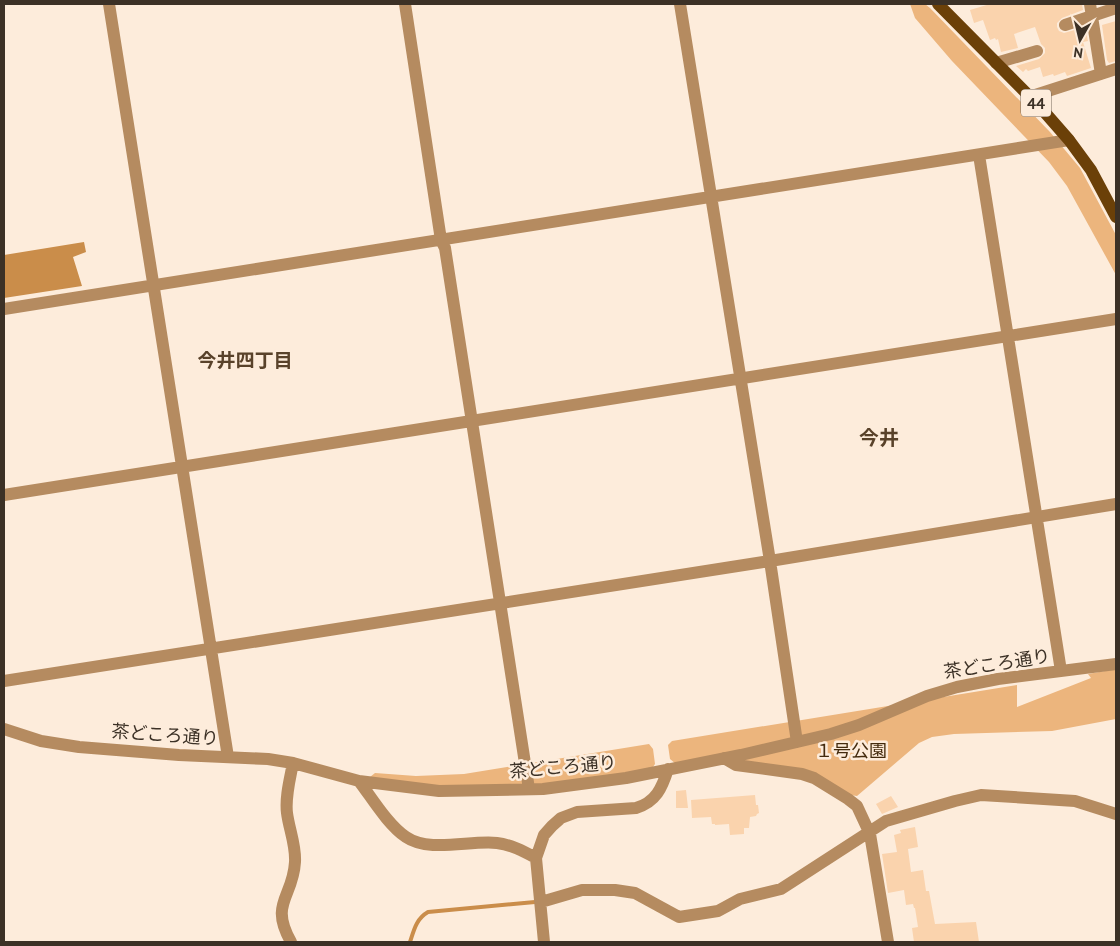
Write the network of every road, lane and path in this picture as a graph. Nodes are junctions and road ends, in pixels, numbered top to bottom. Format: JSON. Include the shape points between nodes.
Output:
{"nodes":[{"id":1,"x":109,"y":4,"type":"edge"},
{"id":2,"x":405,"y":4,"type":"edge"},
{"id":3,"x":680,"y":4,"type":"edge"},
{"id":4,"x":938,"y":4,"type":"edge"},
{"id":5,"x":1116,"y":8,"type":"edge"},
{"id":6,"x":1091,"y":10,"type":"edge"},
{"id":7,"x":1066,"y":25,"type":"dead end"},
{"id":8,"x":1037,"y":51,"type":"dead end"},
{"id":9,"x":996,"y":64,"type":"junction"},
{"id":10,"x":1116,"y":69,"type":"edge"},
{"id":11,"x":1101,"y":74,"type":"junction"},
{"id":12,"x":1029,"y":97,"type":"junction"},
{"id":13,"x":1069,"y":140,"type":"junction"},
{"id":14,"x":979,"y":155,"type":"junction"},
{"id":15,"x":710,"y":197,"type":"junction"},
{"id":16,"x":1115,"y":212,"type":"edge"},
{"id":17,"x":441,"y":240,"type":"junction"},
{"id":18,"x":154,"y":286,"type":"junction"},
{"id":19,"x":4,"y":309,"type":"edge"},
{"id":20,"x":1116,"y":318,"type":"edge"},
{"id":21,"x":1008,"y":336,"type":"junction"},
{"id":22,"x":740,"y":379,"type":"junction"},
{"id":23,"x":472,"y":421,"type":"junction"},
{"id":24,"x":183,"y":468,"type":"junction"},
{"id":25,"x":4,"y":496,"type":"edge"},
{"id":26,"x":1116,"y":504,"type":"edge"},
{"id":27,"x":1037,"y":516,"type":"junction"},
{"id":28,"x":770,"y":560,"type":"junction"},
{"id":29,"x":501,"y":603,"type":"junction"},
{"id":30,"x":212,"y":649,"type":"junction"},
{"id":31,"x":1116,"y":664,"type":"edge"},
{"id":32,"x":1061,"y":671,"type":"junction"},
{"id":33,"x":4,"y":681,"type":"edge"},
{"id":34,"x":4,"y":729,"type":"edge"},
{"id":35,"x":797,"y":742,"type":"junction"},
{"id":36,"x":228,"y":757,"type":"junction"},
{"id":37,"x":724,"y":758,"type":"junction"},
{"id":38,"x":293,"y":763,"type":"junction"},
{"id":39,"x":668,"y":769,"type":"junction"},
{"id":40,"x":359,"y":782,"type":"junction"},
{"id":41,"x":529,"y":789,"type":"junction"},
{"id":42,"x":1116,"y":814,"type":"edge"},
{"id":43,"x":869,"y":831,"type":"junction"},
{"id":44,"x":536,"y":858,"type":"junction"},
{"id":45,"x":541,"y":902,"type":"junction"},
{"id":46,"x":291,"y":942,"type":"edge"},
{"id":47,"x":544,"y":942,"type":"edge"},
{"id":48,"x":888,"y":942,"type":"edge"}],
"edges":[{"from":1,"to":18,"type":"street"},
{"from":2,"to":17,"type":"street"},
{"from":3,"to":15,"type":"street"},
{"from":4,"to":9,"type":"main road","number":"44"},
{"from":5,"to":6,"type":"street"},
{"from":6,"to":7,"type":"street"},
{"from":6,"to":11,"type":"street"},
{"from":8,"to":9,"type":"street"},
{"from":9,"to":12,"type":"main road","number":"44"},
{"from":10,"to":11,"type":"street"},
{"from":11,"to":12,"type":"street"},
{"from":12,"to":13,"type":"main road","number":"44"},
{"from":13,"to":14,"type":"street"},
{"from":13,"to":16,"type":"main road","number":"44"},
{"from":14,"to":15,"type":"street"},
{"from":14,"to":21,"type":"street"},
{"from":15,"to":17,"type":"street"},
{"from":15,"to":22,"type":"street"},
{"from":17,"to":18,"type":"street"},
{"from":17,"to":23,"type":"street","via":[[445,248]]},
{"from":18,"to":19,"type":"street"},
{"from":18,"to":24,"type":"street"},
{"from":20,"to":21,"type":"street"},
{"from":21,"to":22,"type":"street"},
{"from":21,"to":27,"type":"street"},
{"from":22,"to":23,"type":"street"},
{"from":22,"to":28,"type":"street"},
{"from":23,"to":24,"type":"street"},
{"from":23,"to":29,"type":"street"},
{"from":24,"to":25,"type":"street"},
{"from":24,"to":30,"type":"street"},
{"from":26,"to":27,"type":"street"},
{"from":27,"to":28,"type":"street"},
{"from":27,"to":32,"type":"street"},
{"from":28,"to":29,"type":"street"},
{"from":28,"to":35,"type":"street"},
{"from":29,"to":30,"type":"street"},
{"from":29,"to":41,"type":"street"},
{"from":30,"to":33,"type":"street"},
{"from":30,"to":36,"type":"street"},
{"from":31,"to":32,"type":"street","name":"茶どころ通り"},
{"from":32,"to":35,"type":"street","name":"茶どころ通り","via":[[983,681],[939,691],[848,729]]},
{"from":34,"to":36,"type":"street","name":"茶どころ通り","via":[[69,746]]},
{"from":35,"to":37,"type":"street","name":"茶どころ通り"},
{"from":36,"to":38,"type":"street","name":"茶どころ通り"},
{"from":37,"to":39,"type":"street","name":"茶どころ通り"},
{"from":37,"to":43,"type":"street","via":[[736,765],[814,778],[857,806]]},
{"from":38,"to":40,"type":"street","name":"茶どころ通り"},
{"from":38,"to":46,"type":"street","via":[[287,812],[295,864],[282,904],[281,920]]},
{"from":39,"to":41,"type":"street","name":"茶どころ通り","via":[[618,780]]},
{"from":39,"to":44,"type":"street","via":[[662,787],[644,806],[577,812],[562,818],[544,835]]},
{"from":40,"to":41,"type":"street","name":"茶どころ通り","via":[[439,791]]},
{"from":40,"to":44,"type":"street","via":[[397,829],[413,841],[494,843],[512,846]]},
{"from":42,"to":43,"type":"street","via":[[1075,801],[981,795],[895,817]]},
{"from":43,"to":45,"type":"street","via":[[781,889],[740,899],[718,911],[679,917],[635,893],[616,890],[582,890]]},
{"from":43,"to":48,"type":"street"},
{"from":44,"to":45,"type":"street"},
{"from":45,"to":47,"type":"street"}]}
